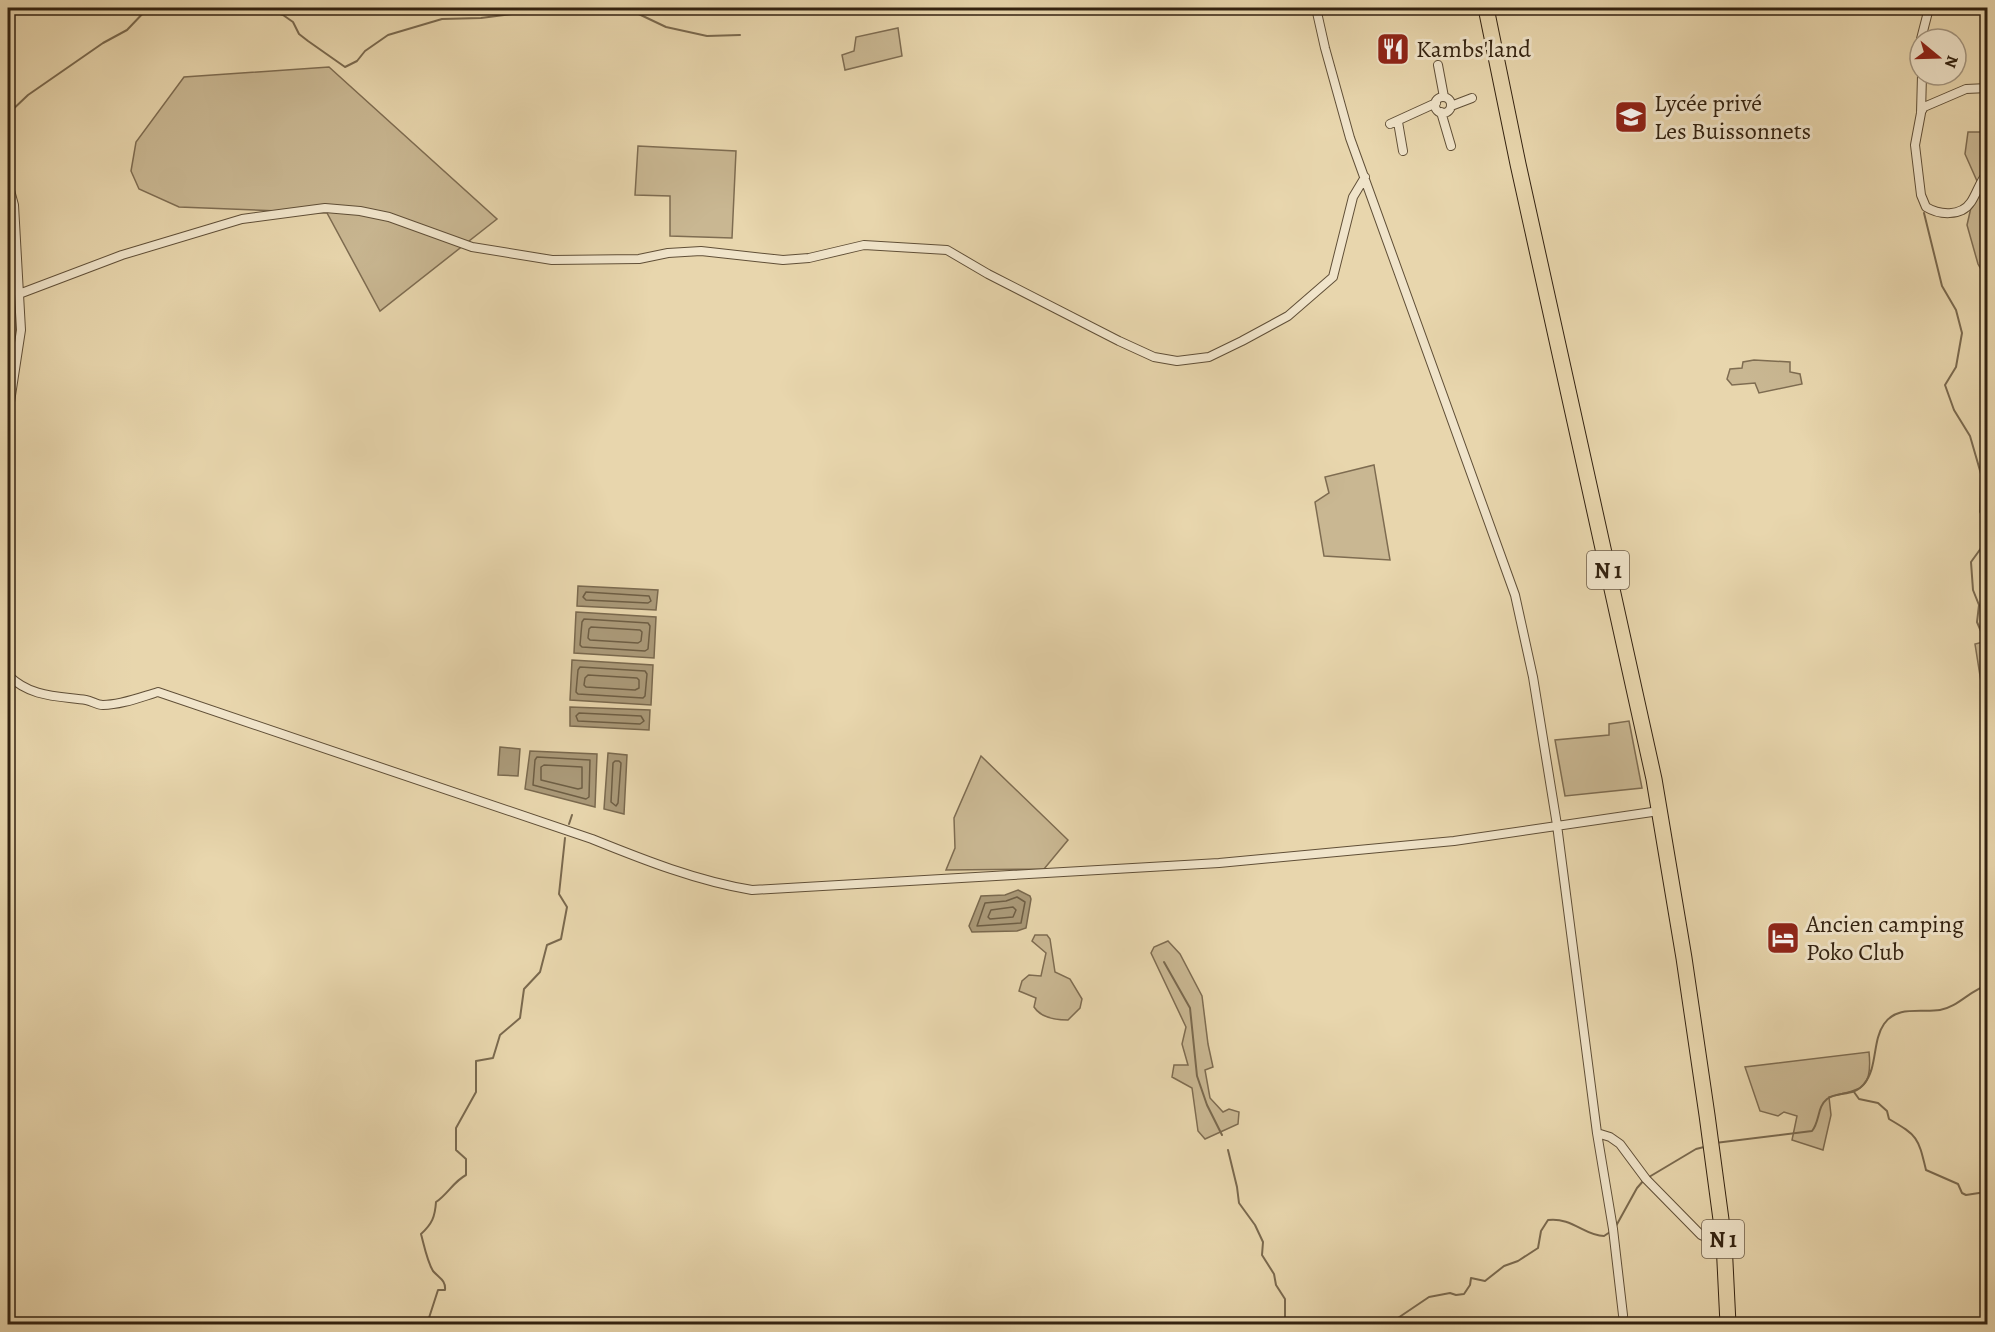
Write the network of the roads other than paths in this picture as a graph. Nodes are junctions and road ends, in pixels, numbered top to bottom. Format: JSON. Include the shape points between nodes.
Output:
{"nodes":[{"id":1,"x":1316,"y":8,"type":"edge"},
{"id":2,"x":1486,"y":8,"type":"edge"},
{"id":3,"x":1929,"y":8,"type":"edge"},
{"id":4,"x":1924,"y":27,"type":"edge"},
{"id":5,"x":1438,"y":64,"type":"dead end"},
{"id":6,"x":1922,"y":87,"type":"edge"},
{"id":7,"x":1988,"y":88,"type":"edge"},
{"id":8,"x":1444,"y":97,"type":"junction"},
{"id":9,"x":1472,"y":98,"type":"dead end"},
{"id":10,"x":1436,"y":103,"type":"junction"},
{"id":11,"x":1451,"y":106,"type":"junction"},
{"id":12,"x":1441,"y":112,"type":"junction"},
{"id":13,"x":1921,"y":113,"type":"junction"},
{"id":14,"x":1451,"y":146,"type":"dead end"},
{"id":15,"x":1403,"y":152,"type":"dead end"},
{"id":16,"x":1988,"y":172,"type":"edge"},
{"id":17,"x":1365,"y":177,"type":"junction"},
{"id":18,"x":8,"y":183,"type":"edge"},
{"id":19,"x":19,"y":294,"type":"junction"},
{"id":20,"x":8,"y":415,"type":"edge"},
{"id":21,"x":8,"y":675,"type":"edge"},
{"id":22,"x":1659,"y":811,"type":"junction"},
{"id":23,"x":1557,"y":825,"type":"junction"},
{"id":24,"x":1597,"y":1133,"type":"junction"},
{"id":25,"x":1724,"y":1242,"type":"junction"},
{"id":26,"x":1623,"y":1315,"type":"dead end"},
{"id":27,"x":1728,"y":1324,"type":"edge"}],
"edges":[{"from":1,"to":17,"type":"street","via":[[1350,138]]},
{"from":2,"to":22,"type":"highway","number":"N 1"},
{"from":3,"to":4,"type":"street"},
{"from":5,"to":8,"type":"street"},
{"from":6,"to":13,"type":"street"},
{"from":7,"to":13,"type":"street","via":[[1948,95],[1924,107]]},
{"from":8,"to":10,"type":"street"},
{"from":8,"to":11,"type":"street"},
{"from":9,"to":11,"type":"street"},
{"from":10,"to":12,"type":"street"},
{"from":10,"to":15,"type":"street","via":[[1394,123]]},
{"from":11,"to":12,"type":"street"},
{"from":12,"to":14,"type":"street"},
{"from":13,"to":16,"type":"street","via":[[1915,145],[1926,207],[1941,213],[1964,208]]},
{"from":17,"to":19,"type":"street","via":[[1353,197],[1333,277],[1288,316],[1270,326],[1209,357],[1177,361],[1154,357],[1119,341],[947,250],[864,245],[783,260],[701,251],[639,259],[552,260],[472,247],[389,218],[325,208],[242,219],[122,255]]},
{"from":17,"to":23,"type":"street","via":[[1515,595]]},
{"from":18,"to":19,"type":"street","via":[[14,205]]},
{"from":19,"to":20,"type":"street","via":[[21,330]]},
{"from":21,"to":23,"type":"street","via":[[34,692],[89,700],[101,706],[158,692],[646,861],[752,890],[1219,863],[1454,841]]},
{"from":22,"to":23,"type":"street"},
{"from":22,"to":25,"type":"highway","number":"N 1"},
{"from":23,"to":24,"type":"street"},
{"from":24,"to":25,"type":"street","via":[[1620,1144],[1646,1179],[1701,1235]]},
{"from":24,"to":26,"type":"street"},
{"from":25,"to":27,"type":"highway","number":"N 1"}]}
